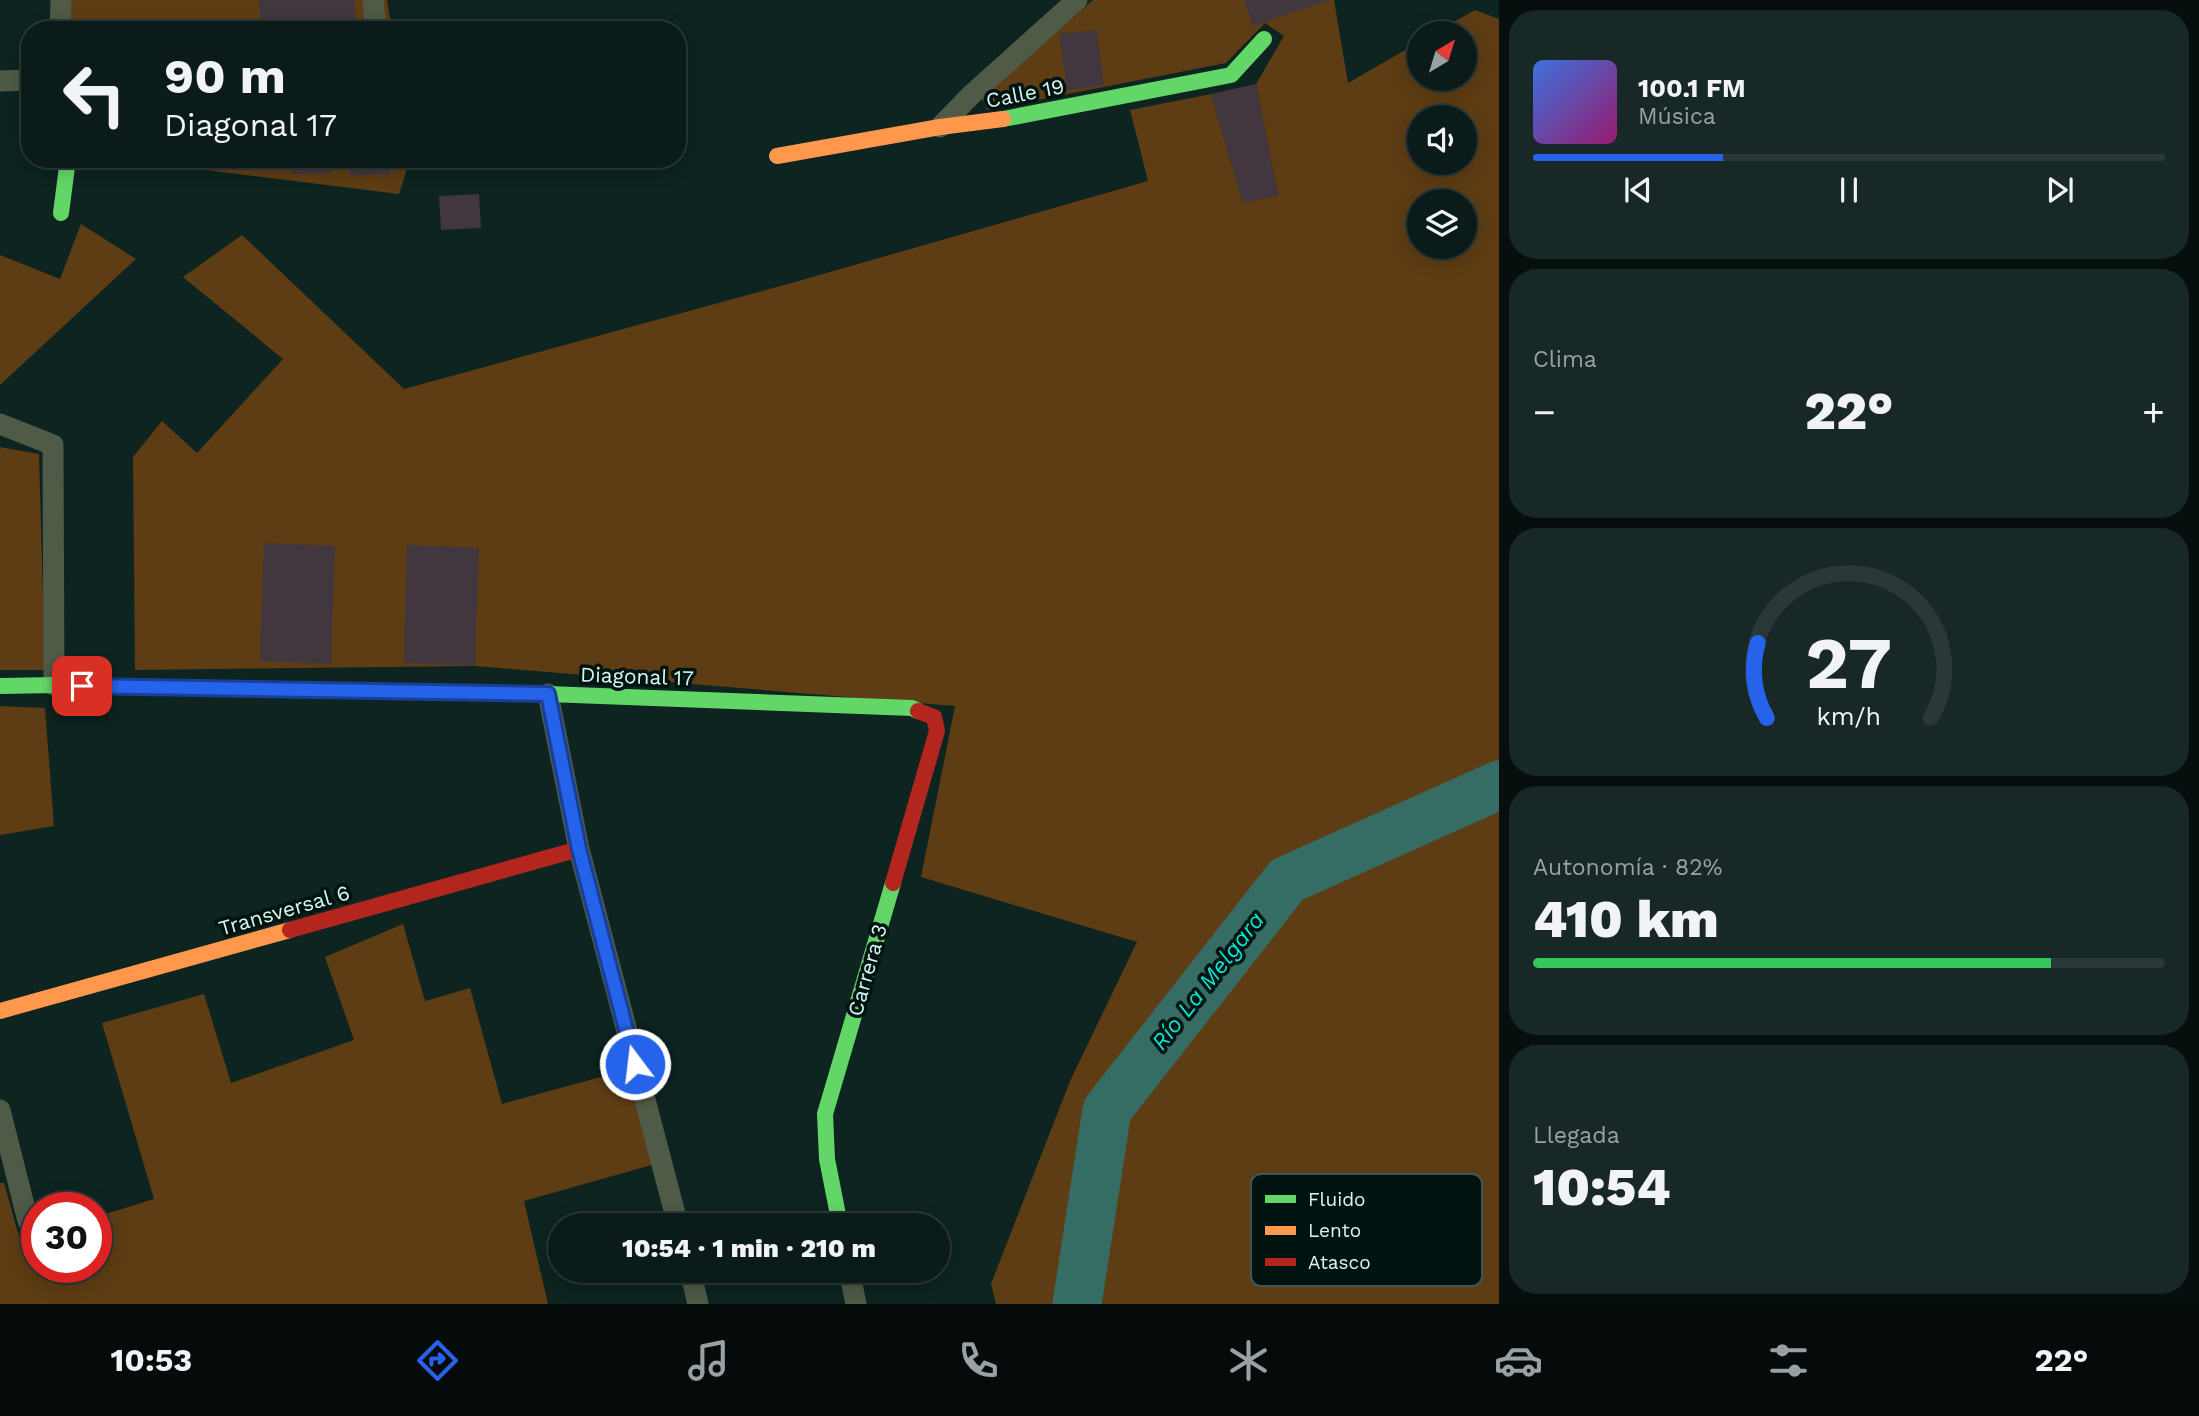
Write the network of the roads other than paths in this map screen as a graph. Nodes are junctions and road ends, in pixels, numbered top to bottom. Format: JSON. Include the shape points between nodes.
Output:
{"nodes":[{"id":1,"x":61,"y":0,"type":"edge"},
{"id":2,"x":373,"y":0,"type":"edge"},
{"id":3,"x":1077,"y":0,"type":"edge"},
{"id":4,"x":60,"y":21,"type":"edge"},
{"id":5,"x":375,"y":21,"type":"edge"},
{"id":6,"x":1264,"y":39,"type":"dead end"},
{"id":7,"x":21,"y":80,"type":"edge"},
{"id":8,"x":0,"y":81,"type":"edge"},
{"id":9,"x":940,"y":127,"type":"junction"},
{"id":10,"x":777,"y":156,"type":"dead end"},
{"id":11,"x":67,"y":168,"type":"edge"},
{"id":12,"x":61,"y":213,"type":"dead end"},
{"id":13,"x":0,"y":424,"type":"edge"},
{"id":14,"x":54,"y":685,"type":"junction"},
{"id":15,"x":0,"y":686,"type":"edge"},
{"id":16,"x":548,"y":694,"type":"junction"},
{"id":17,"x":934,"y":717,"type":"joint"},
{"id":18,"x":579,"y":849,"type":"junction"},
{"id":19,"x":0,"y":1011,"type":"edge"},
{"id":20,"x":0,"y":1110,"type":"edge"},
{"id":21,"x":21,"y":1192,"type":"edge"},
{"id":22,"x":675,"y":1213,"type":"edge"},
{"id":23,"x":838,"y":1213,"type":"edge"},
{"id":24,"x":693,"y":1283,"type":"edge"},
{"id":25,"x":852,"y":1283,"type":"edge"},
{"id":26,"x":698,"y":1304,"type":"edge"},
{"id":27,"x":856,"y":1304,"type":"edge"}],
"edges":[{"from":1,"to":4,"type":"street"},
{"from":2,"to":5,"type":"street"},
{"from":3,"to":9,"type":"street"},
{"from":6,"to":9,"type":"street","name":"Calle 19","via":[[1231,75]]},
{"from":7,"to":8,"type":"street"},
{"from":9,"to":10,"type":"street","name":"Calle 19"},
{"from":11,"to":12,"type":"street"},
{"from":13,"to":14,"type":"street","via":[[53,444]]},
{"from":14,"to":15,"type":"street","name":"Diagonal 17"},
{"from":14,"to":16,"type":"street","name":"Diagonal 17"},
{"from":16,"to":17,"type":"street","name":"Diagonal 17","via":[[912,708]]},
{"from":16,"to":18,"type":"street"},
{"from":17,"to":23,"type":"street","name":"Carrera 3","via":[[937,732],[825,1114],[827,1159]]},
{"from":18,"to":19,"type":"street","name":"Transversal 6"},
{"from":18,"to":22,"type":"street"},
{"from":20,"to":21,"type":"street"},
{"from":24,"to":26,"type":"street"},
{"from":25,"to":27,"type":"street"}]}
